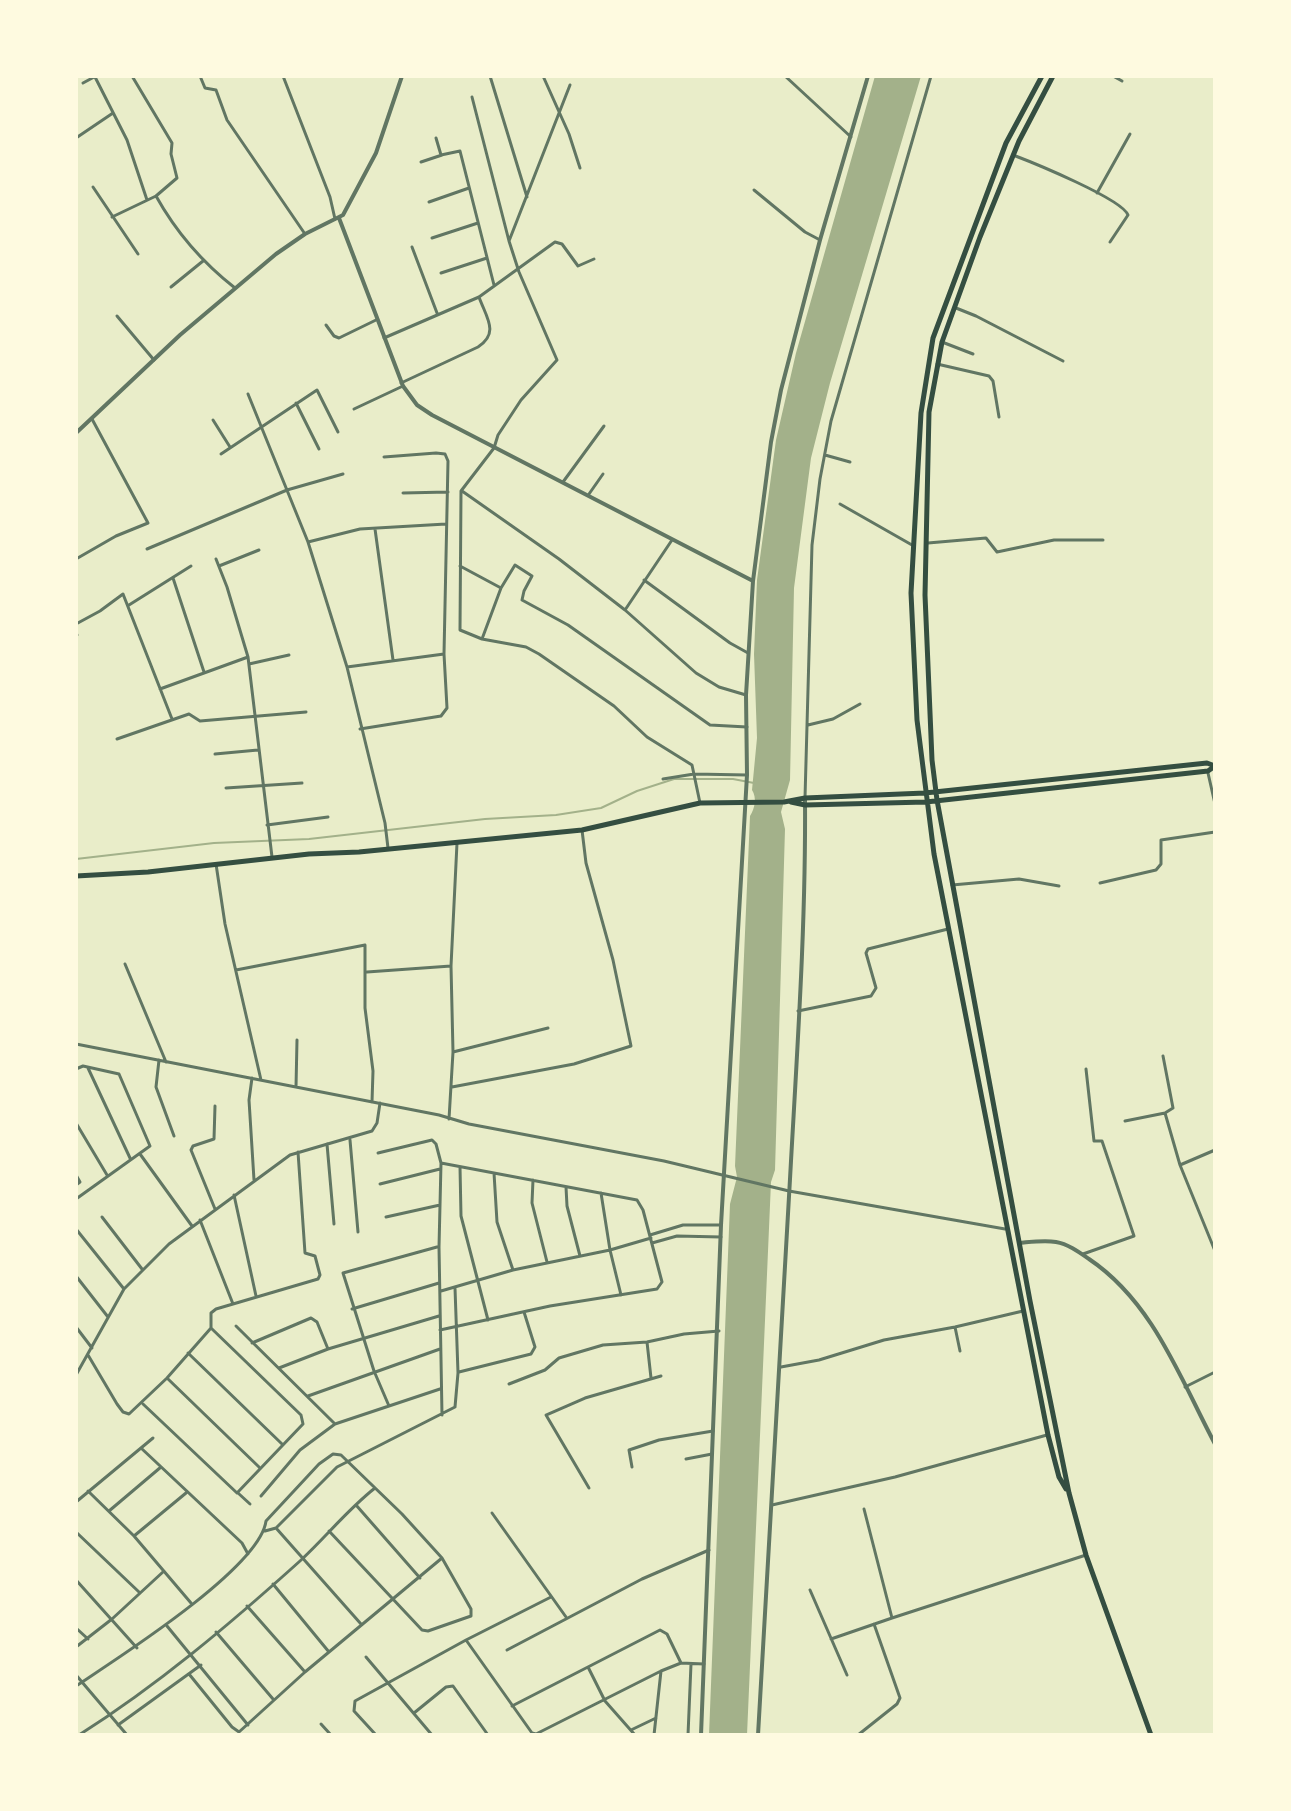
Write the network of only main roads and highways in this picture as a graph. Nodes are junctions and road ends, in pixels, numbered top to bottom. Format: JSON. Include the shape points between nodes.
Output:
{"nodes":[{"id":1,"x":1042,"y":76,"type":"edge"},
{"id":2,"x":1053,"y":76,"type":"edge"},
{"id":3,"x":988,"y":191,"type":"junction"},
{"id":4,"x":997,"y":194,"type":"junction"},
{"id":5,"x":1215,"y":766,"type":"edge"},
{"id":6,"x":936,"y":791,"type":"junction"},
{"id":7,"x":925,"y":793,"type":"junction"},
{"id":8,"x":937,"y":800,"type":"junction"},
{"id":9,"x":805,"y":801,"type":"junction"},
{"id":10,"x":926,"y":802,"type":"junction"},
{"id":11,"x":76,"y":876,"type":"edge"},
{"id":12,"x":1069,"y":1493,"type":"junction"},
{"id":13,"x":1151,"y":1735,"type":"edge"}],
"edges":[{"from":1,"to":3,"type":"main road","via":[[1011,132]]},
{"from":2,"to":4,"type":"main road"},
{"from":3,"to":4,"type":"main road"},
{"from":3,"to":7,"type":"main road","via":[[933,338],[926,375],[911,593]]},
{"from":4,"to":6,"type":"main road","via":[[942,342],[929,412],[926,543]]},
{"from":5,"to":6,"type":"main road"},
{"from":5,"to":8,"type":"main road","via":[[1208,771]]},
{"from":6,"to":7,"type":"main road"},
{"from":6,"to":8,"type":"main road"},
{"from":7,"to":9,"type":"main road"},
{"from":7,"to":10,"type":"main road"},
{"from":8,"to":10,"type":"main road"},
{"from":8,"to":12,"type":"main road"},
{"from":9,"to":10,"type":"main road"},
{"from":9,"to":11,"type":"main road","via":[[700,803],[582,830]]},
{"from":10,"to":12,"type":"main road","via":[[1048,1435]]},
{"from":12,"to":13,"type":"main road"}]}
